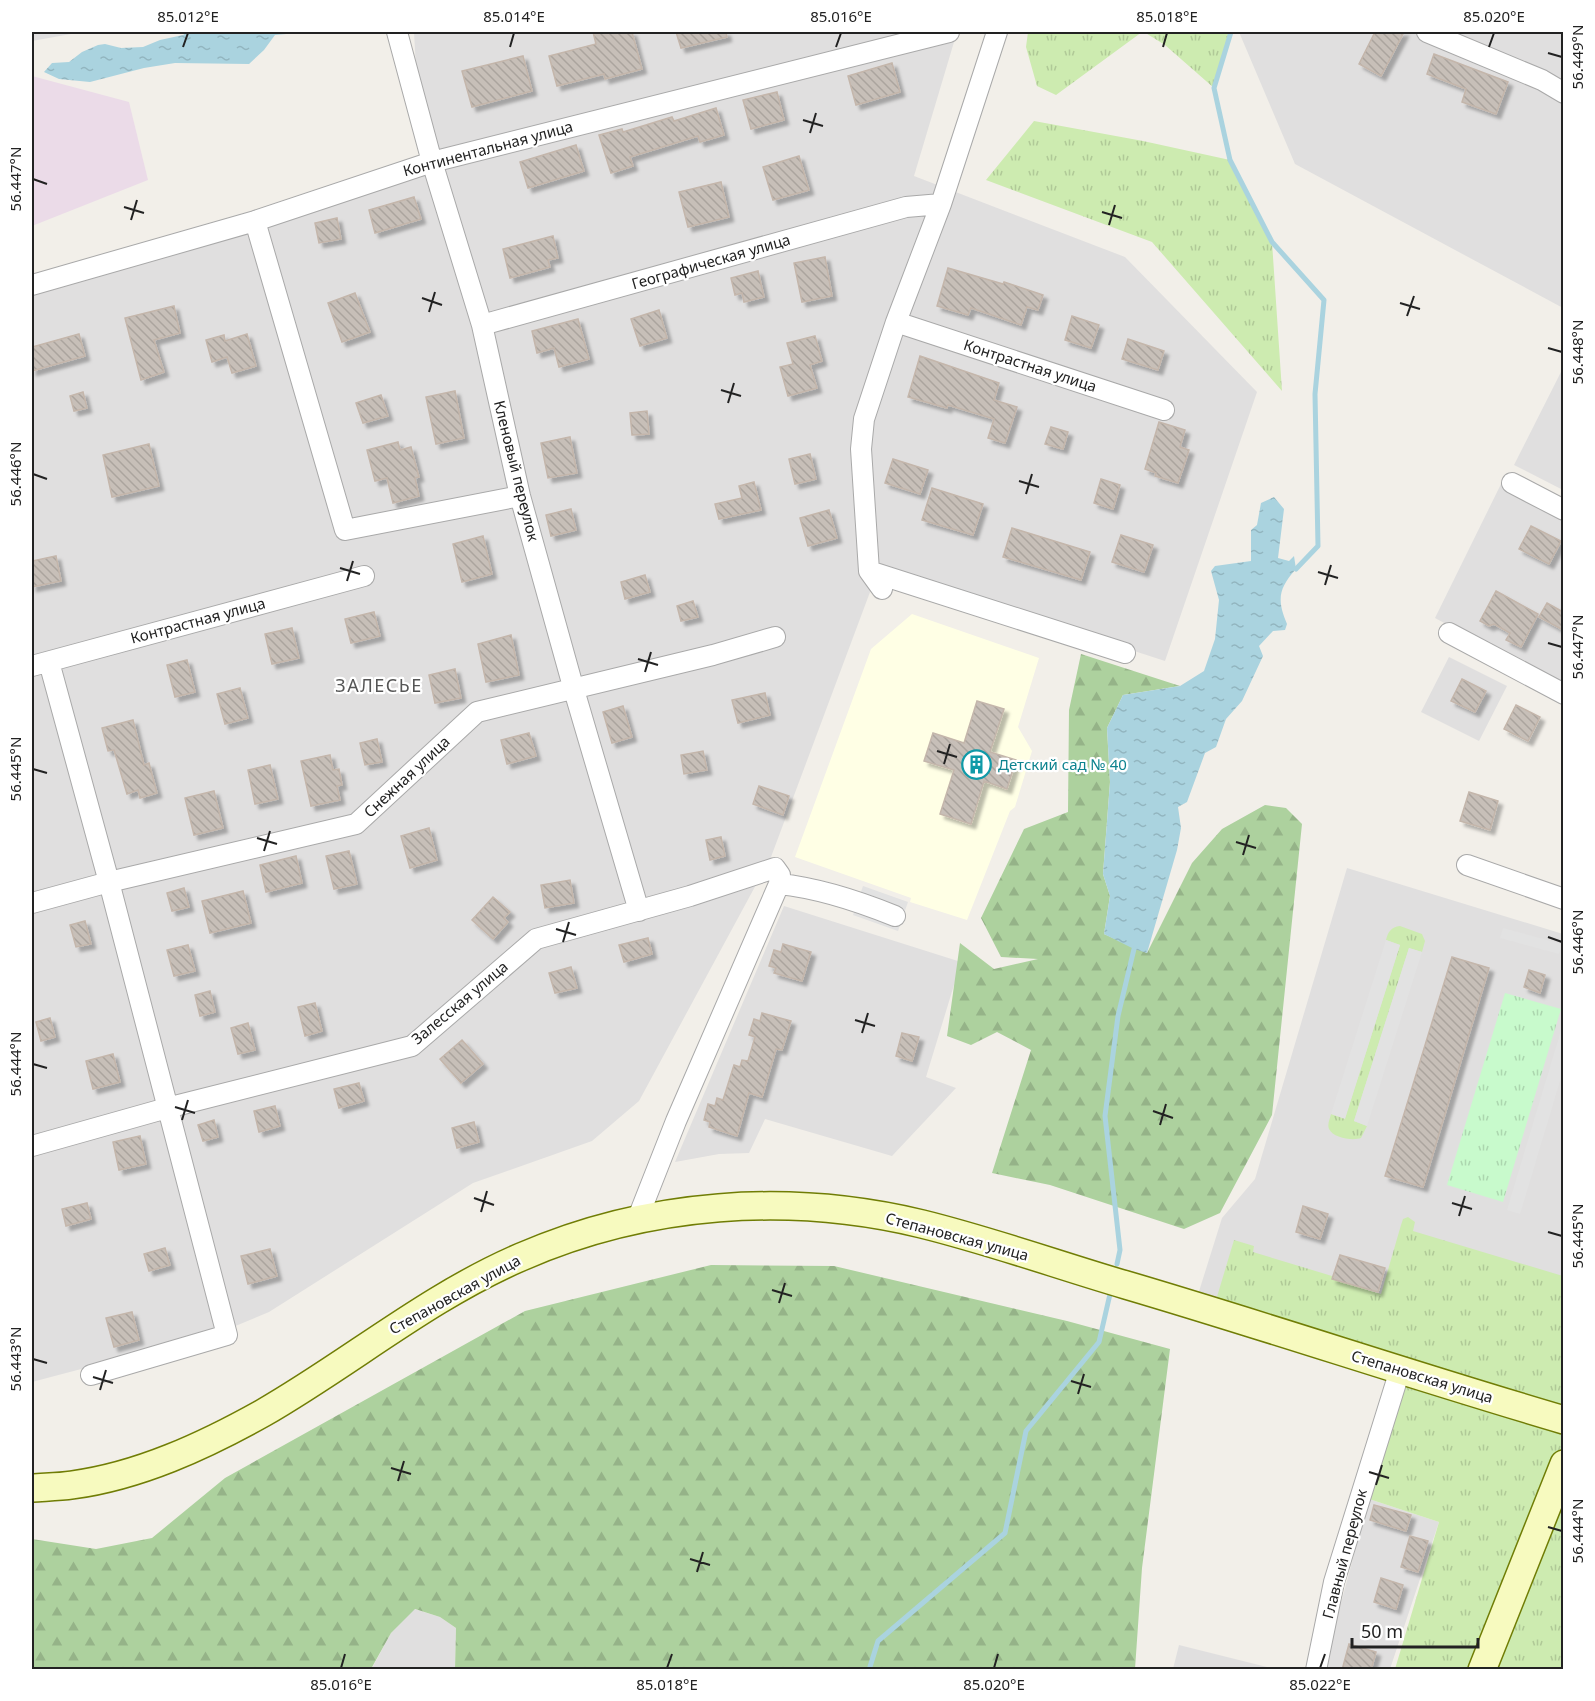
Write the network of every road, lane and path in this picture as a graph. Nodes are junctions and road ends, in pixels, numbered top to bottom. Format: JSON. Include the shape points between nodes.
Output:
{"nodes":[{"id":1,"x":397,"y":32,"type":"edge"},
{"id":2,"x":949,"y":32,"type":"edge"},
{"id":3,"x":997,"y":32,"type":"edge"},
{"id":4,"x":1426,"y":32,"type":"edge"},
{"id":5,"x":1563,"y":93,"type":"edge"},
{"id":6,"x":432,"y":162,"type":"junction"},
{"id":7,"x":941,"y":204,"type":"junction"},
{"id":8,"x":255,"y":221,"type":"junction"},
{"id":9,"x":32,"y":285,"type":"edge"},
{"id":10,"x":896,"y":322,"type":"junction"},
{"id":11,"x":482,"y":325,"type":"junction"},
{"id":12,"x":1164,"y":410,"type":"dead end"},
{"id":13,"x":1512,"y":483,"type":"dead end"},
{"id":14,"x":520,"y":496,"type":"junction"},
{"id":15,"x":1563,"y":510,"type":"edge"},
{"id":16,"x":869,"y":571,"type":"junction"},
{"id":17,"x":364,"y":576,"type":"dead end"},
{"id":18,"x":882,"y":589,"type":"dead end"},
{"id":19,"x":1449,"y":633,"type":"dead end"},
{"id":20,"x":775,"y":637,"type":"dead end"},
{"id":21,"x":1125,"y":653,"type":"dead end"},
{"id":22,"x":40,"y":664,"type":"edge"},
{"id":23,"x":574,"y":690,"type":"junction"},
{"id":24,"x":1563,"y":694,"type":"edge"},
{"id":25,"x":1467,"y":865,"type":"dead end"},
{"id":26,"x":777,"y":876,"type":"junction"},
{"id":27,"x":109,"y":882,"type":"junction"},
{"id":28,"x":1563,"y":899,"type":"edge"},
{"id":29,"x":32,"y":903,"type":"edge"},
{"id":30,"x":639,"y":910,"type":"junction"},
{"id":31,"x":895,"y":916,"type":"dead end"},
{"id":32,"x":167,"y":1108,"type":"junction"},
{"id":33,"x":32,"y":1146,"type":"edge"},
{"id":34,"x":637,"y":1220,"type":"junction"},
{"id":35,"x":1400,"y":1370,"type":"junction"},
{"id":36,"x":91,"y":1375,"type":"dead end"},
{"id":37,"x":1563,"y":1420,"type":"edge"},
{"id":38,"x":1563,"y":1464,"type":"edge"},
{"id":39,"x":32,"y":1488,"type":"edge"},
{"id":40,"x":1317,"y":1670,"type":"edge"},
{"id":41,"x":1482,"y":1670,"type":"edge"}],
"edges":[{"from":1,"to":6,"type":"street","name":"Кленовый переулок"},
{"from":2,"to":6,"type":"street","name":"Континентальная улица"},
{"from":3,"to":7,"type":"street"},
{"from":4,"to":5,"type":"street","via":[[1542,80]]},
{"from":6,"to":8,"type":"street","name":"Континентальная улица"},
{"from":6,"to":11,"type":"street","name":"Кленовый переулок"},
{"from":7,"to":10,"type":"street"},
{"from":7,"to":11,"type":"street","name":"Географическая улица","via":[[906,207]]},
{"from":8,"to":9,"type":"street","name":"Континентальная улица"},
{"from":8,"to":14,"type":"street","via":[[345,530]]},
{"from":10,"to":12,"type":"street","name":"Контрастная улица"},
{"from":10,"to":16,"type":"street","via":[[864,419],[861,449]]},
{"from":11,"to":14,"type":"street","name":"Кленовый переулок"},
{"from":13,"to":15,"type":"street"},
{"from":14,"to":23,"type":"street","name":"Кленовый переулок"},
{"from":16,"to":18,"type":"street"},
{"from":16,"to":21,"type":"street"},
{"from":17,"to":22,"type":"street","name":"Контрастная улица"},
{"from":19,"to":24,"type":"street"},
{"from":20,"to":23,"type":"street","name":"Снежная улица"},
{"from":22,"to":27,"type":"street"},
{"from":23,"to":27,"type":"street","name":"Снежная улица","via":[[477,712],[356,824]]},
{"from":23,"to":30,"type":"street","name":"Кленовый переулок"},
{"from":25,"to":28,"type":"street"},
{"from":26,"to":30,"type":"street","name":"Залесская улица"},
{"from":26,"to":31,"type":"street"},
{"from":26,"to":34,"type":"street"},
{"from":27,"to":29,"type":"street","name":"Снежная улица"},
{"from":27,"to":32,"type":"street"},
{"from":30,"to":32,"type":"street","name":"Залесская улица","via":[[536,939],[412,1046]]},
{"from":32,"to":33,"type":"street","name":"Залесская улица"},
{"from":32,"to":36,"type":"street","via":[[227,1335]]},
{"from":34,"to":35,"type":"street","name":"Степановская улица","via":[[682,1211],[766,1204],[860,1212],[918,1223]]},
{"from":34,"to":39,"type":"street","name":"Степановская улица","via":[[518,1258],[416,1314],[263,1413],[181,1453],[111,1478]]},
{"from":35,"to":37,"type":"street","name":"Степановская улица"},
{"from":35,"to":40,"type":"street","name":"Главный переулок","via":[[1334,1582]]},
{"from":38,"to":41,"type":"street"}]}
